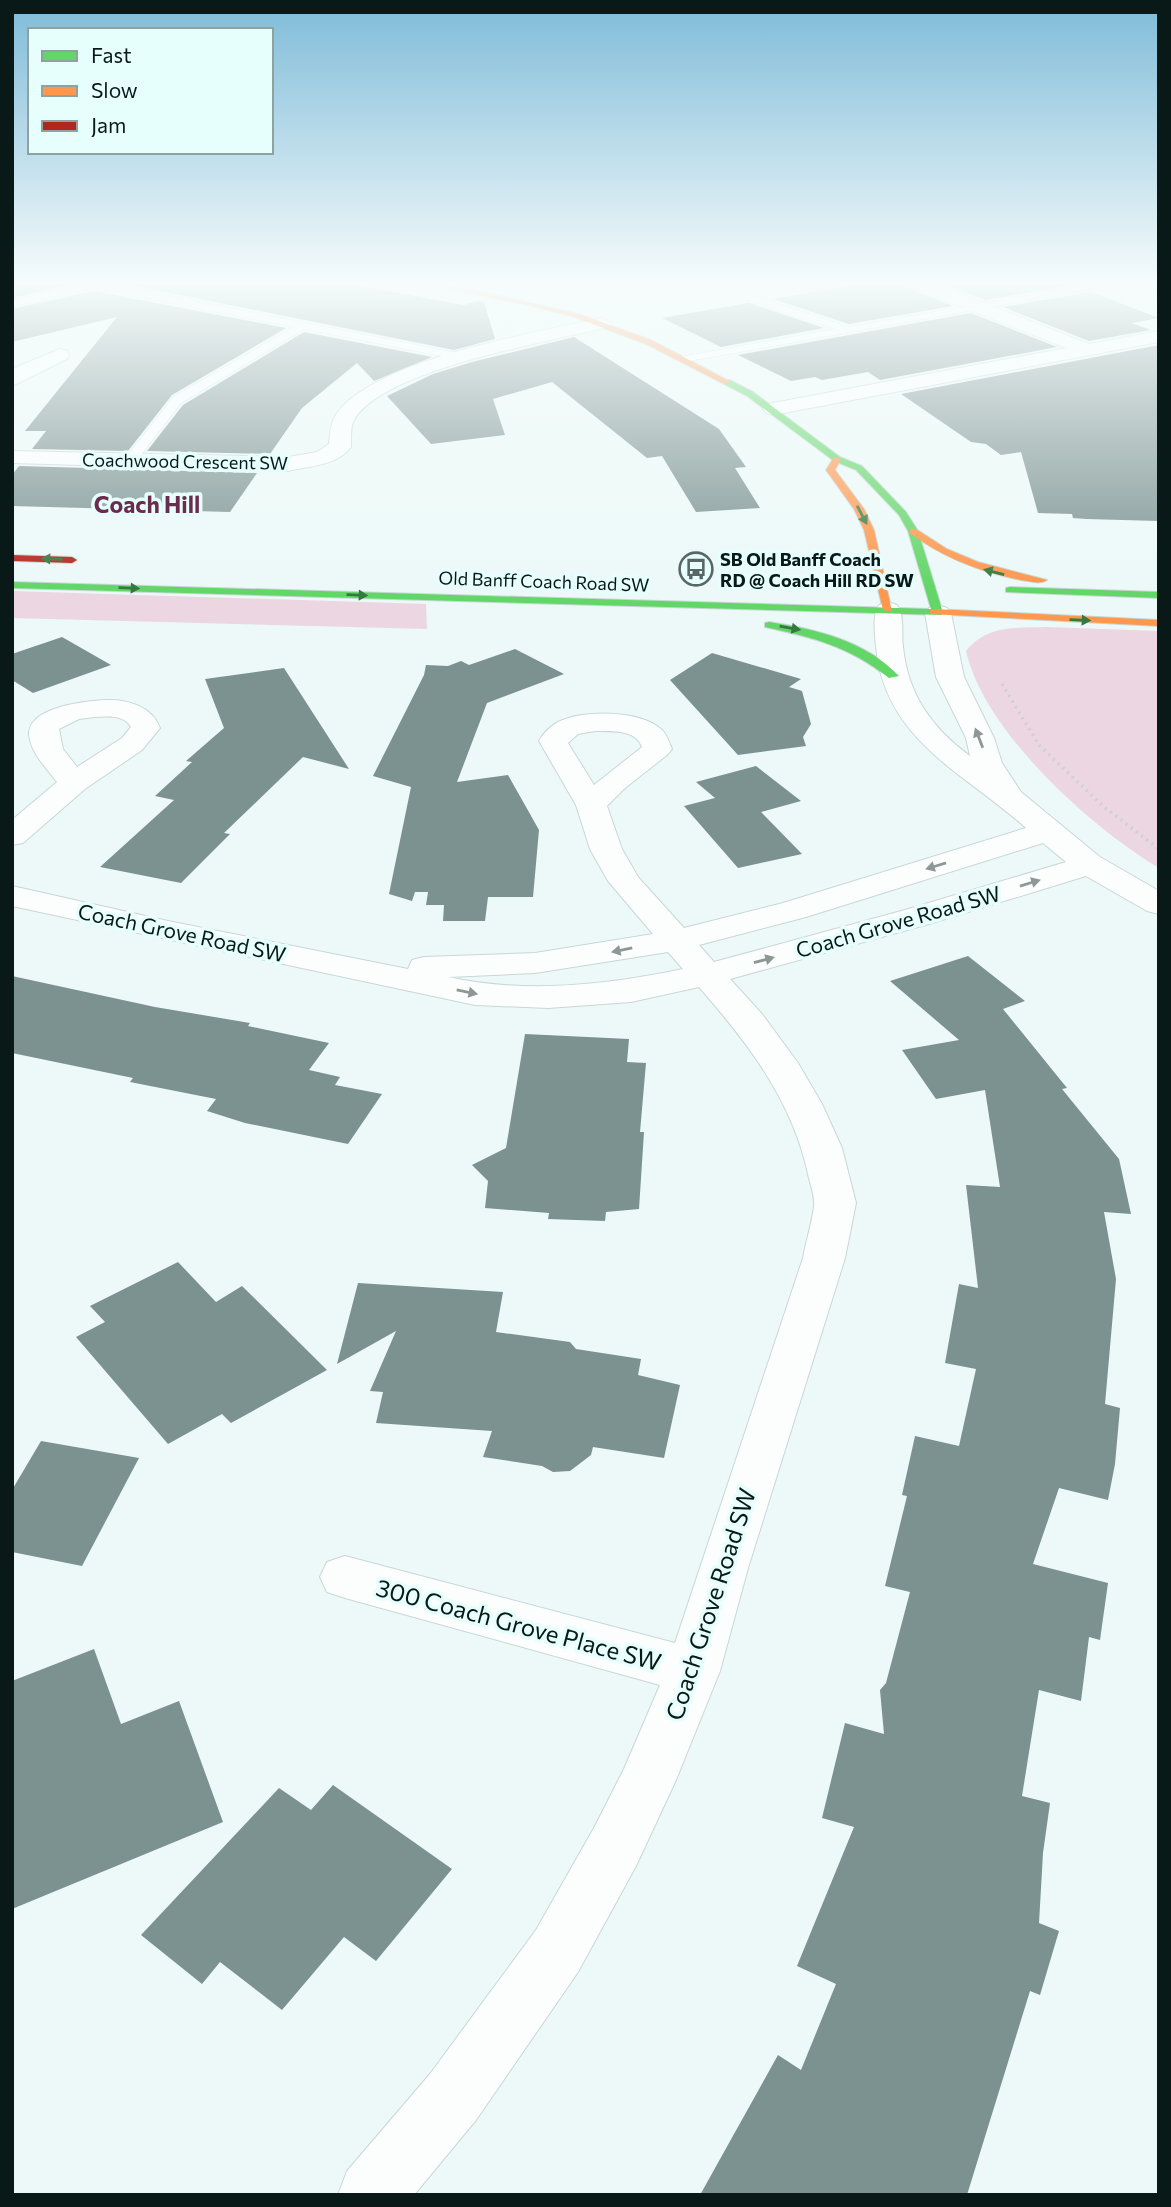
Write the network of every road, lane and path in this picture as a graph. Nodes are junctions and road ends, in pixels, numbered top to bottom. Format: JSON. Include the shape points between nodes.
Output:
{"nodes":[{"id":1,"x":206,"y":383,"type":"edge"},
{"id":2,"x":392,"y":383,"type":"edge"},
{"id":3,"x":726,"y":383,"type":"edge"},
{"id":4,"x":915,"y":383,"type":"edge"},
{"id":5,"x":773,"y":410,"type":"junction"},
{"id":6,"x":12,"y":457,"type":"edge"},
{"id":7,"x":837,"y":458,"type":"junction"},
{"id":8,"x":130,"y":460,"type":"junction"},
{"id":9,"x":913,"y":531,"type":"junction"},
{"id":10,"x":12,"y":558,"type":"edge"},
{"id":11,"x":95,"y":560,"type":"dead end"},
{"id":12,"x":12,"y":585,"type":"edge"},
{"id":13,"x":861,"y":586,"type":"dead end"},
{"id":14,"x":988,"y":590,"type":"dead end"},
{"id":15,"x":1159,"y":593,"type":"edge"},
{"id":16,"x":888,"y":594,"type":"junction"},
{"id":17,"x":934,"y":594,"type":"junction"},
{"id":18,"x":502,"y":599,"type":"junction"},
{"id":19,"x":1159,"y":623,"type":"edge"},
{"id":20,"x":893,"y":676,"type":"junction"},
{"id":21,"x":1001,"y":683,"type":"dead end"},
{"id":22,"x":74,"y":783,"type":"dead end"},
{"id":23,"x":1011,"y":798,"type":"junction"},
{"id":24,"x":592,"y":805,"type":"dead end"},
{"id":25,"x":1048,"y":831,"type":"junction"},
{"id":26,"x":12,"y":836,"type":"edge"},
{"id":27,"x":1159,"y":849,"type":"edge"},
{"id":28,"x":1090,"y":864,"type":"junction"},
{"id":29,"x":12,"y":896,"type":"edge"},
{"id":30,"x":1159,"y":904,"type":"edge"},
{"id":31,"x":689,"y":957,"type":"junction"},
{"id":32,"x":353,"y":967,"type":"junction"},
{"id":33,"x":345,"y":1577,"type":"dead end"},
{"id":34,"x":693,"y":1671,"type":"junction"},
{"id":35,"x":371,"y":2195,"type":"edge"}],
"edges":[{"from":1,"to":8,"type":"lane","via":[[177,400]]},
{"from":2,"to":8,"type":"street","name":"Coachwood Crescent SW","via":[[370,394],[345,416],[340,447],[324,457],[288,464]]},
{"from":3,"to":5,"type":"main road"},
{"from":4,"to":5,"type":"street"},
{"from":5,"to":7,"type":"main road"},
{"from":6,"to":8,"type":"street","name":"Coachwood Crescent SW"},
{"from":7,"to":9,"type":"main road","via":[[867,475]]},
{"from":7,"to":16,"type":"main road","one_way":true,"via":[[830,470],[869,530]]},
{"from":15,"to":9,"type":"main road","one_way":true,"via":[[1011,576],[939,552]]},
{"from":9,"to":17,"type":"main road"},
{"from":11,"to":10,"type":"main road","one_way":true},
{"from":12,"to":18,"type":"main road","name":"Old Banff Coach Road SW","one_way":true},
{"from":13,"to":16,"type":"main road","name":"Old Banff Coach Road SW"},
{"from":14,"to":15,"type":"main road"},
{"from":16,"to":17,"type":"main road","name":"Old Banff Coach Road SW"},
{"from":16,"to":18,"type":"main road","name":"Old Banff Coach Road SW"},
{"from":16,"to":20,"type":"street"},
{"from":17,"to":19,"type":"main road","name":"Old Banff Coach Road SW","one_way":true},
{"from":23,"to":17,"type":"street","one_way":true,"via":[[988,763],[950,677]]},
{"from":18,"to":20,"type":"main road","one_way":true,"via":[[810,632],[842,640],[870,655]]},
{"from":20,"to":23,"type":"street","via":[[921,727],[960,764]]},
{"from":21,"to":27,"type":"path","via":[[1039,745],[1104,807]]},
{"from":22,"to":26,"type":"street"},
{"from":23,"to":25,"type":"street"},
{"from":24,"to":31,"type":"street","via":[[606,849],[624,881]]},
{"from":25,"to":28,"type":"street"},
{"from":25,"to":31,"type":"street","name":"Coach Grove Road SW","one_way":true,"via":[[753,920]]},
{"from":28,"to":30,"type":"street"},
{"from":31,"to":28,"type":"street","name":"Coach Grove Road SW","one_way":true,"via":[[917,917]]},
{"from":29,"to":32,"type":"street","name":"Coach Grove Road SW"},
{"from":31,"to":32,"type":"street","name":"Coach Grove Road SW","one_way":true,"via":[[608,953],[534,964]]},
{"from":32,"to":31,"type":"street","name":"Coach Grove Road SW","one_way":true,"via":[[475,994],[548,997],[631,991]]},
{"from":31,"to":34,"type":"street","name":"Coach Grove Road SW","via":[[749,1023],[791,1083],[822,1148],[835,1203],[824,1258]]},
{"from":33,"to":34,"type":"street","name":"300 Coach Grove Place SW"},
{"from":34,"to":35,"type":"street","name":"Coach Grove Road SW","via":[[648,1780],[557,1951],[453,2098]]}]}
